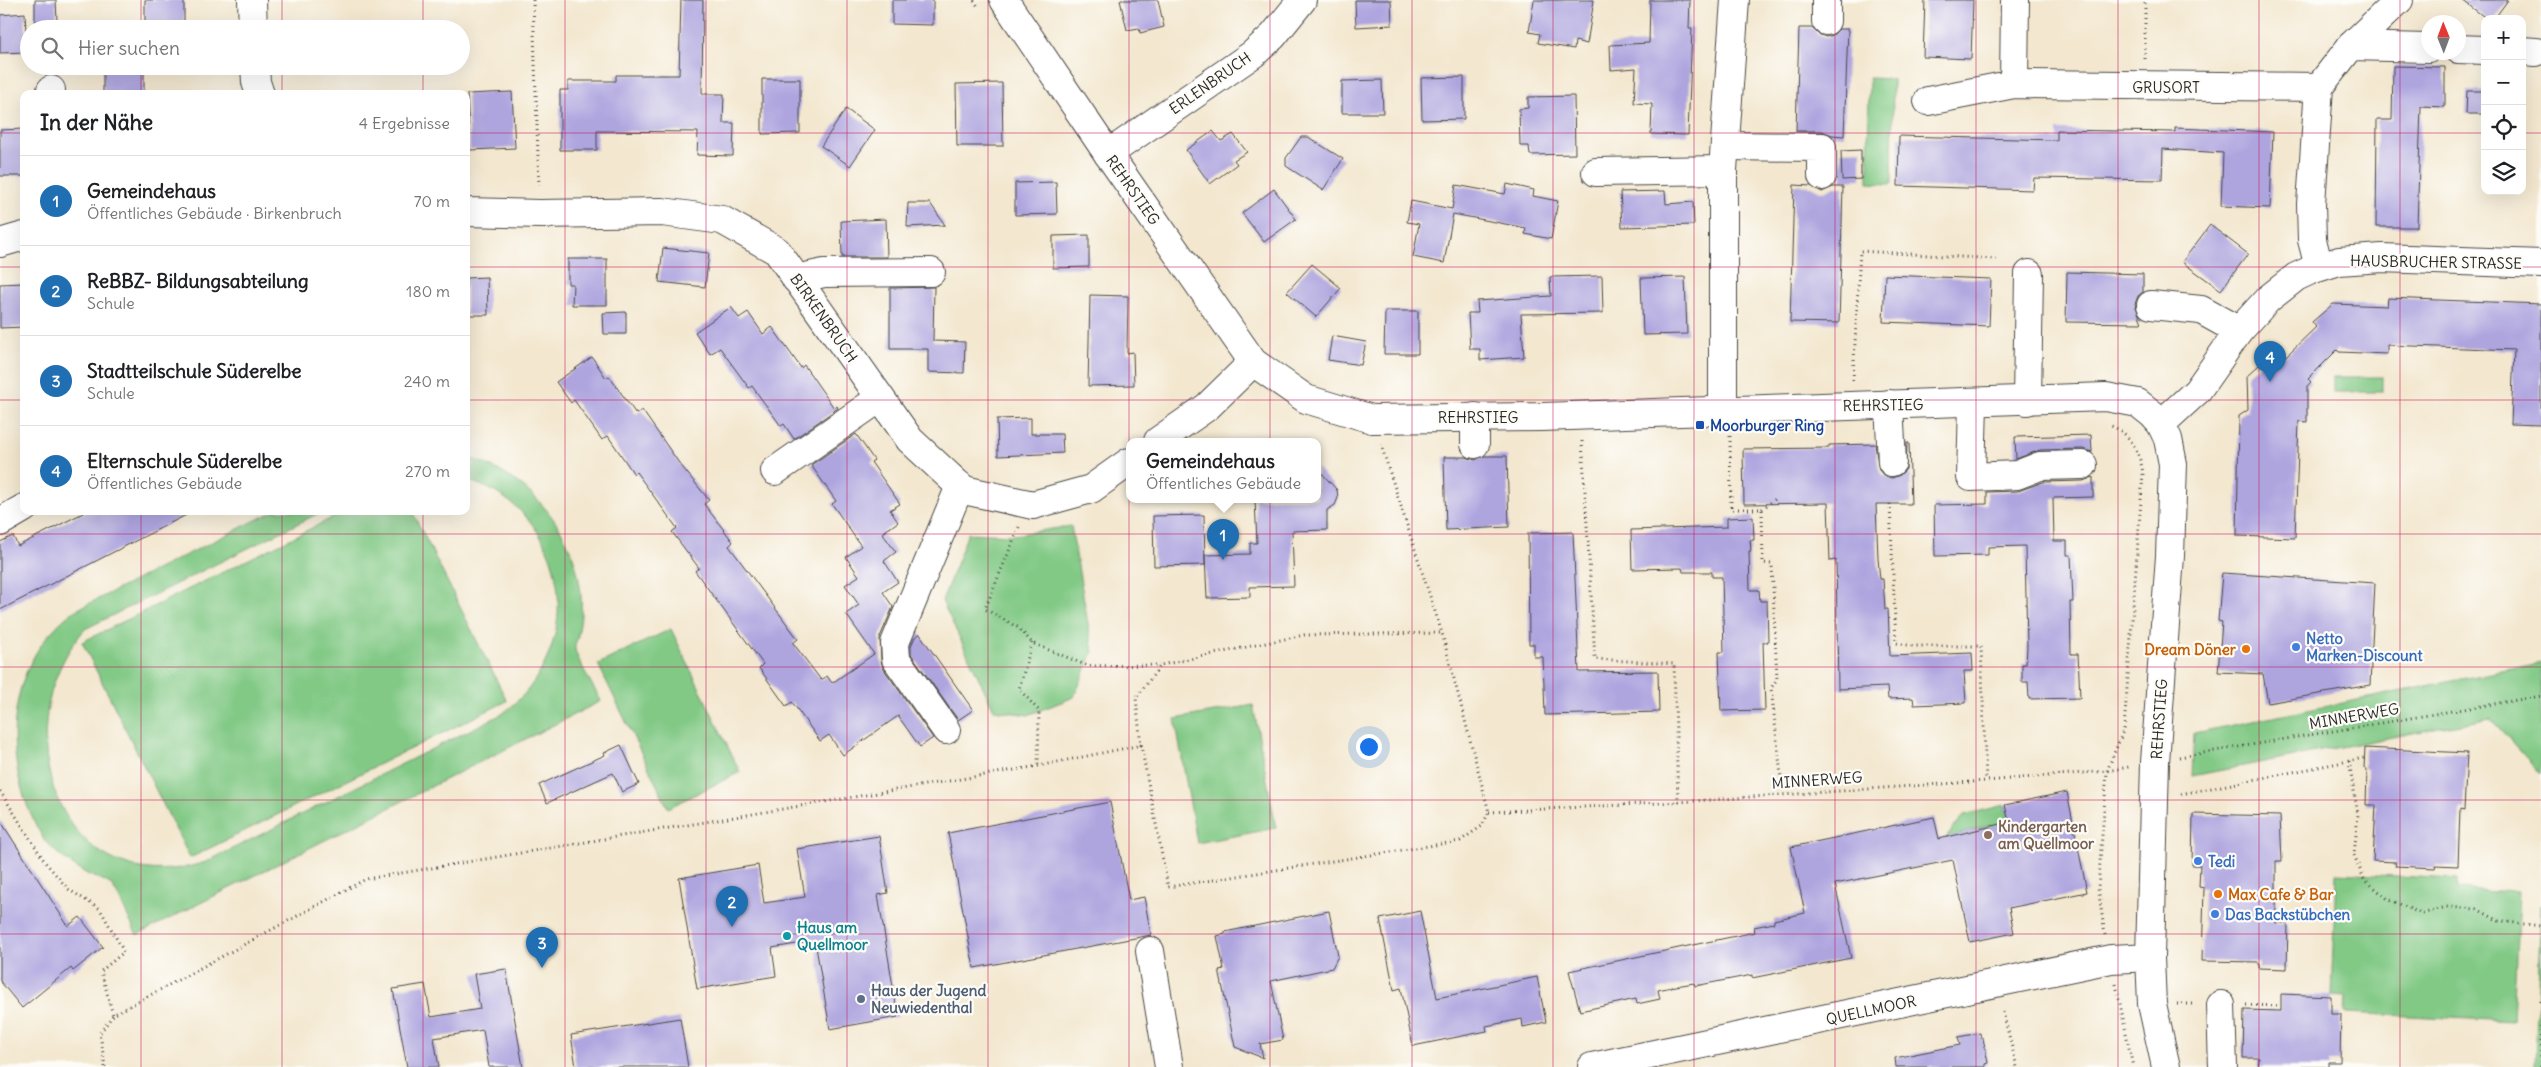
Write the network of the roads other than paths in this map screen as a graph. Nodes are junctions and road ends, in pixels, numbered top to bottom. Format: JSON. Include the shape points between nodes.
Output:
{"nodes":[{"id":1,"x":252,"y":0,"type":"edge"},
{"id":2,"x":1302,"y":0,"type":"edge"},
{"id":3,"x":1736,"y":0,"type":"edge"},
{"id":4,"x":2016,"y":0,"type":"edge"},
{"id":5,"x":2399,"y":0,"type":"edge"},
{"id":6,"x":994,"y":8,"type":"edge"},
{"id":7,"x":253,"y":20,"type":"edge"},
{"id":8,"x":2351,"y":46,"type":"junction"},
{"id":9,"x":2421,"y":48,"type":"edge"},
{"id":10,"x":2466,"y":49,"type":"edge"},
{"id":11,"x":2481,"y":50,"type":"edge"},
{"id":12,"x":256,"y":75,"type":"edge"},
{"id":13,"x":2014,"y":84,"type":"junction"},
{"id":14,"x":2319,"y":87,"type":"junction"},
{"id":15,"x":259,"y":90,"type":"edge"},
{"id":16,"x":1928,"y":101,"type":"dead end"},
{"id":17,"x":1108,"y":154,"type":"junction"},
{"id":18,"x":1724,"y":158,"type":"junction"},
{"id":19,"x":1596,"y":172,"type":"dead end"},
{"id":20,"x":1822,"y":176,"type":"dead end"},
{"id":21,"x":470,"y":212,"type":"edge"},
{"id":22,"x":20,"y":237,"type":"edge"},
{"id":23,"x":0,"y":244,"type":"edge"},
{"id":24,"x":2541,"y":264,"type":"edge"},
{"id":25,"x":2319,"y":267,"type":"junction"},
{"id":26,"x":931,"y":272,"type":"dead end"},
{"id":27,"x":2029,"y":274,"type":"dead end"},
{"id":28,"x":796,"y":279,"type":"junction"},
{"id":29,"x":2151,"y":305,"type":"dead end"},
{"id":30,"x":2239,"y":331,"type":"junction"},
{"id":31,"x":1253,"y":362,"type":"junction"},
{"id":32,"x":880,"y":398,"type":"junction"},
{"id":33,"x":2027,"y":400,"type":"junction"},
{"id":34,"x":1973,"y":403,"type":"junction"},
{"id":35,"x":1889,"y":404,"type":"junction"},
{"id":36,"x":2161,"y":424,"type":"junction"},
{"id":37,"x":1724,"y":427,"type":"junction"},
{"id":38,"x":1162,"y":438,"type":"edge"},
{"id":39,"x":2016,"y":461,"type":"dead end"},
{"id":40,"x":1892,"y":462,"type":"dead end"},
{"id":41,"x":1971,"y":462,"type":"junction"},
{"id":42,"x":1126,"y":464,"type":"edge"},
{"id":43,"x":2083,"y":465,"type":"dead end"},
{"id":44,"x":775,"y":471,"type":"dead end"},
{"id":45,"x":960,"y":486,"type":"junction"},
{"id":46,"x":20,"y":510,"type":"edge"},
{"id":47,"x":0,"y":522,"type":"edge"},
{"id":48,"x":946,"y":730,"type":"dead end"},
{"id":49,"x":1150,"y":951,"type":"dead end"},
{"id":50,"x":2150,"y":957,"type":"junction"},
{"id":51,"x":2221,"y":1005,"type":"dead end"},
{"id":52,"x":1170,"y":1067,"type":"edge"},
{"id":53,"x":1592,"y":1067,"type":"edge"},
{"id":54,"x":2166,"y":1067,"type":"edge"},
{"id":55,"x":2223,"y":1067,"type":"edge"}],
"edges":[{"from":1,"to":7,"type":"street"},
{"from":2,"to":17,"type":"street","name":"ERLENBRUCH","via":[[1273,36],[1253,54]]},
{"from":3,"to":18,"type":"street"},
{"from":4,"to":13,"type":"street"},
{"from":5,"to":8,"type":"street"},
{"from":6,"to":17,"type":"street","name":"REHRSTIEG"},
{"from":8,"to":9,"type":"street"},
{"from":8,"to":14,"type":"street"},
{"from":10,"to":11,"type":"street"},
{"from":12,"to":15,"type":"street"},
{"from":13,"to":14,"type":"street","name":"GRUSORT"},
{"from":13,"to":16,"type":"street","name":"GRUSORT"},
{"from":14,"to":25,"type":"street","via":[[2311,204],[2312,240]]},
{"from":17,"to":31,"type":"street","name":"REHRSTIEG"},
{"from":18,"to":19,"type":"street"},
{"from":18,"to":20,"type":"street","via":[[1822,147]]},
{"from":18,"to":37,"type":"street"},
{"from":21,"to":28,"type":"street","name":"BIRKENBRUCH","via":[[662,212],[722,220],[776,251]]},
{"from":22,"to":23,"type":"street"},
{"from":24,"to":25,"type":"street","name":"HAUSBRUCHER STRASSE","via":[[2382,258],[2339,261]]},
{"from":25,"to":30,"type":"street","name":"HAUSBRUCHER STRASSE","via":[[2281,287]]},
{"from":26,"to":28,"type":"street","via":[[824,273]]},
{"from":27,"to":33,"type":"street"},
{"from":28,"to":32,"type":"street","name":"BIRKENBRUCH"},
{"from":29,"to":30,"type":"street","via":[[2201,310]]},
{"from":30,"to":36,"type":"street","name":"HAUSBRUCHER STRASSE","via":[[2196,391]]},
{"from":31,"to":37,"type":"street","name":"REHRSTIEG","via":[[1306,400],[1372,419],[1475,431]]},
{"from":31,"to":38,"type":"street","via":[[1207,407]]},
{"from":32,"to":44,"type":"street"},
{"from":32,"to":45,"type":"street","name":"BIRKENBRUCH","via":[[910,440]]},
{"from":33,"to":34,"type":"street","name":"REHRSTIEG"},
{"from":33,"to":36,"type":"street","name":"REHRSTIEG","via":[[2117,397],[2138,403]]},
{"from":34,"to":35,"type":"street","name":"REHRSTIEG"},
{"from":34,"to":41,"type":"street"},
{"from":35,"to":37,"type":"street","name":"REHRSTIEG","via":[[1852,406]]},
{"from":35,"to":40,"type":"street"},
{"from":36,"to":50,"type":"street","name":"REHRSTIEG","via":[[2171,446],[2173,474],[2155,762]]},
{"from":39,"to":41,"type":"street"},
{"from":41,"to":43,"type":"street","via":[[1971,477],[2017,475],[2040,466]]},
{"from":42,"to":45,"type":"street","name":"BIRKENBRUCH","via":[[1091,489],[1033,505],[964,490]]},
{"from":45,"to":48,"type":"street","via":[[894,643],[896,659]]},
{"from":46,"to":47,"type":"street"},
{"from":49,"to":52,"type":"street"},
{"from":50,"to":53,"type":"street","name":"QUELLMOOR","via":[[2111,959]]},
{"from":50,"to":54,"type":"street","name":"REHRSTIEG","via":[[2152,1004]]},
{"from":51,"to":55,"type":"street"}]}
